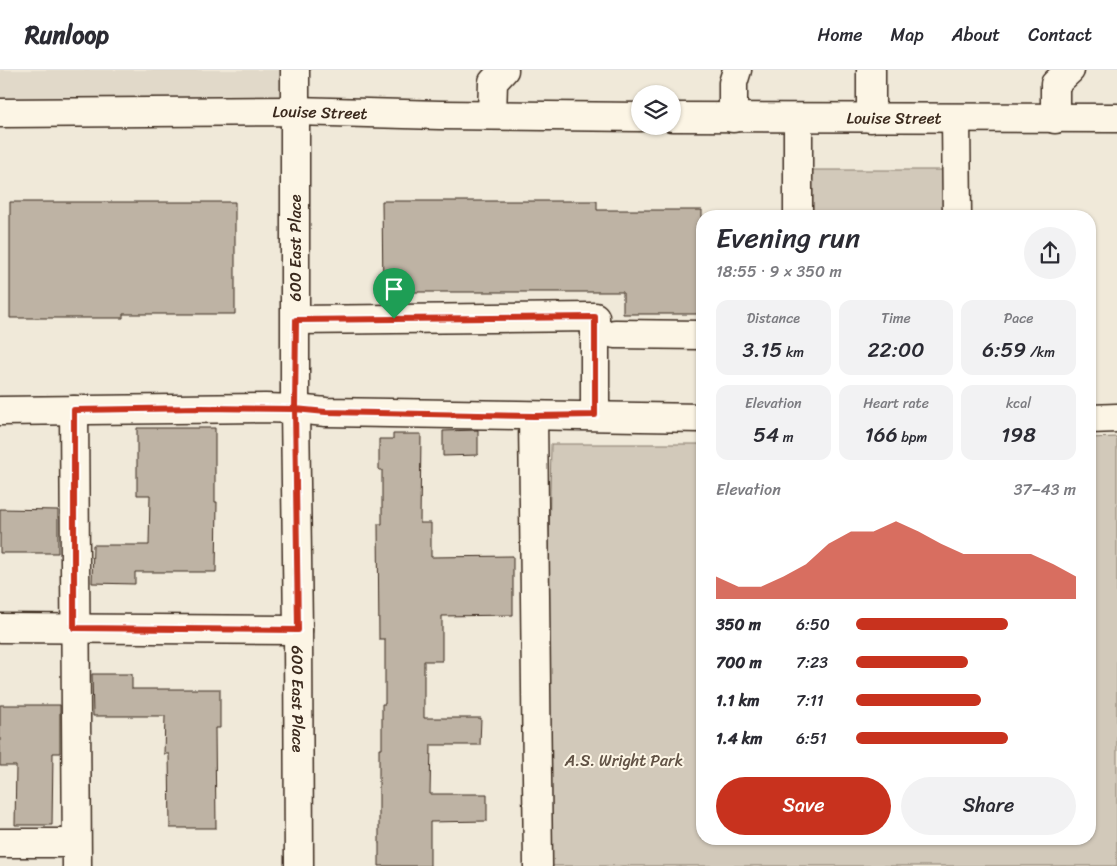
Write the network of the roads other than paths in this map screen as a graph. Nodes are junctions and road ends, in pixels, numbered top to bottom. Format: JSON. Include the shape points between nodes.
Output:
{"nodes":[{"id":1,"x":295,"y":70,"type":"edge"},
{"id":2,"x":504,"y":70,"type":"edge"},
{"id":3,"x":871,"y":70,"type":"edge"},
{"id":4,"x":1070,"y":70,"type":"edge"},
{"id":5,"x":731,"y":74,"type":"edge"},
{"id":6,"x":295,"y":111,"type":"junction"},
{"id":7,"x":0,"y":114,"type":"edge"},
{"id":8,"x":492,"y":115,"type":"junction"},
{"id":9,"x":631,"y":117,"type":"edge"},
{"id":10,"x":681,"y":117,"type":"edge"},
{"id":11,"x":733,"y":118,"type":"junction"},
{"id":12,"x":798,"y":118,"type":"junction"},
{"id":13,"x":871,"y":118,"type":"junction"},
{"id":14,"x":1117,"y":118,"type":"edge"},
{"id":15,"x":956,"y":119,"type":"junction"},
{"id":16,"x":1055,"y":119,"type":"junction"},
{"id":17,"x":798,"y":210,"type":"edge"},
{"id":18,"x":957,"y":210,"type":"edge"},
{"id":19,"x":296,"y":320,"type":"junction"},
{"id":20,"x":615,"y":334,"type":"dead end"},
{"id":21,"x":696,"y":335,"type":"edge"},
{"id":22,"x":295,"y":409,"type":"junction"},
{"id":23,"x":74,"y":410,"type":"junction"},
{"id":24,"x":0,"y":411,"type":"edge"},
{"id":25,"x":595,"y":415,"type":"junction"},
{"id":26,"x":534,"y":416,"type":"junction"},
{"id":27,"x":696,"y":418,"type":"edge"},
{"id":28,"x":1117,"y":418,"type":"edge"},
{"id":29,"x":1096,"y":419,"type":"edge"},
{"id":30,"x":0,"y":628,"type":"edge"},
{"id":31,"x":74,"y":628,"type":"junction"},
{"id":32,"x":298,"y":630,"type":"junction"},
{"id":33,"x":0,"y":843,"type":"edge"},
{"id":34,"x":76,"y":854,"type":"edge"},
{"id":35,"x":299,"y":866,"type":"edge"},
{"id":36,"x":538,"y":866,"type":"edge"}],
"edges":[{"from":1,"to":6,"type":"street","name":"600 East Place"},
{"from":2,"to":8,"type":"street","via":[[493,82]]},
{"from":3,"to":13,"type":"street"},
{"from":4,"to":16,"type":"street","via":[[1055,84]]},
{"from":5,"to":11,"type":"street"},
{"from":6,"to":7,"type":"street","name":"Louise Street"},
{"from":6,"to":8,"type":"street","name":"Louise Street"},
{"from":6,"to":19,"type":"street","name":"600 East Place"},
{"from":8,"to":9,"type":"street","name":"Louise Street"},
{"from":10,"to":11,"type":"street","name":"Louise Street"},
{"from":11,"to":12,"type":"street","name":"Louise Street"},
{"from":12,"to":13,"type":"street","name":"Louise Street"},
{"from":12,"to":17,"type":"street"},
{"from":13,"to":15,"type":"street","name":"Louise Street"},
{"from":14,"to":16,"type":"street","name":"Louise Street"},
{"from":15,"to":16,"type":"street","name":"Louise Street"},
{"from":15,"to":18,"type":"street"},
{"from":19,"to":22,"type":"street","name":"600 East Place"},
{"from":19,"to":25,"type":"street","via":[[595,317]]},
{"from":20,"to":21,"type":"street"},
{"from":22,"to":23,"type":"street"},
{"from":22,"to":26,"type":"street"},
{"from":22,"to":32,"type":"street","name":"600 East Place"},
{"from":23,"to":24,"type":"street"},
{"from":23,"to":31,"type":"street"},
{"from":25,"to":26,"type":"street"},
{"from":25,"to":27,"type":"street"},
{"from":26,"to":36,"type":"street"},
{"from":28,"to":29,"type":"street"},
{"from":30,"to":31,"type":"street"},
{"from":31,"to":32,"type":"street"},
{"from":31,"to":34,"type":"street"},
{"from":32,"to":35,"type":"street","name":"600 East Place"},
{"from":33,"to":34,"type":"street"}]}
